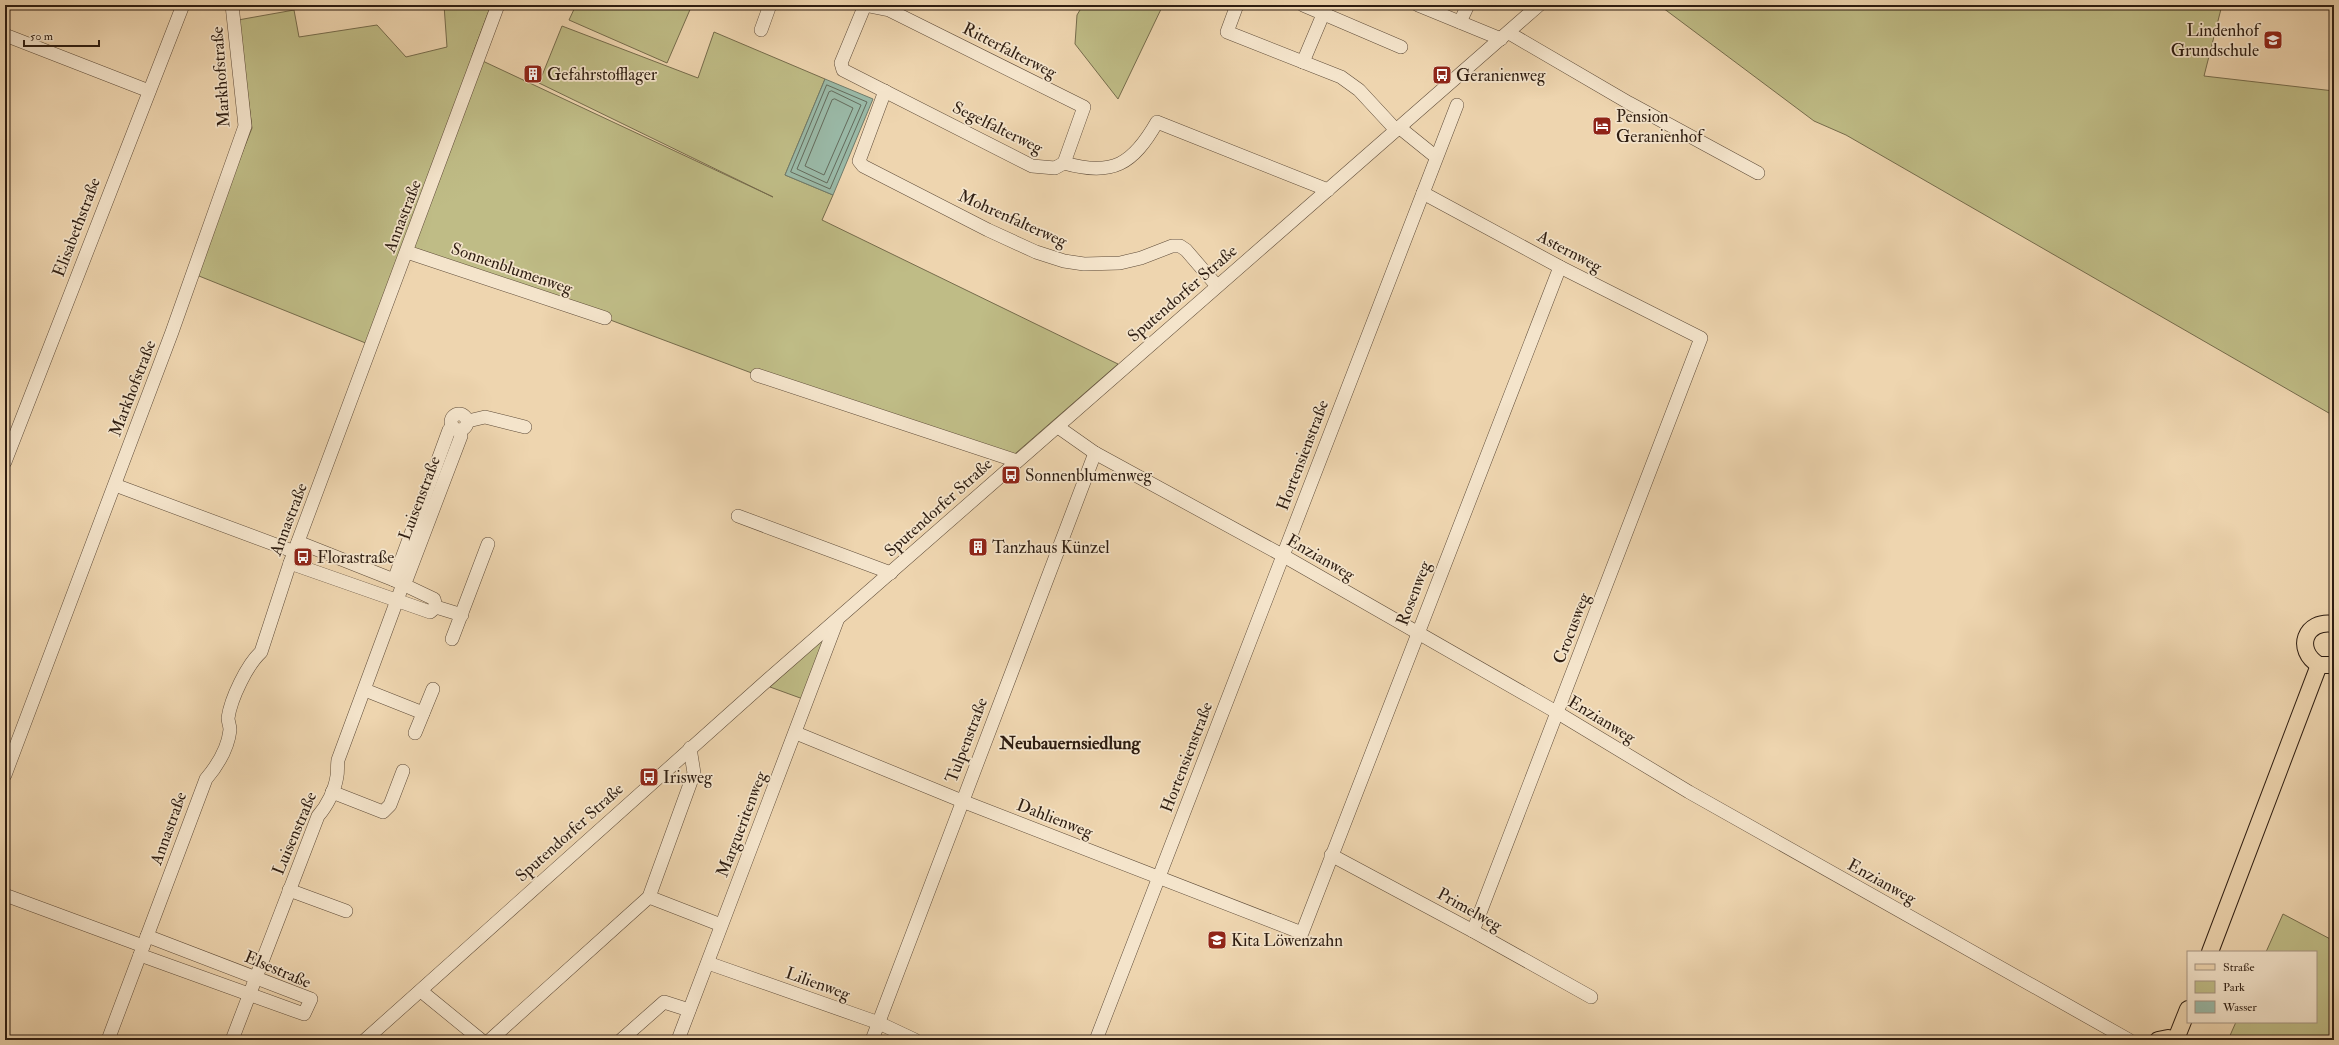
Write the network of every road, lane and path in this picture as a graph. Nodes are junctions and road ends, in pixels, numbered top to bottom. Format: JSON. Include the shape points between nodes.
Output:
{"nodes":[{"id":1,"x":183,"y":5,"type":"edge"},
{"id":2,"x":232,"y":5,"type":"edge"},
{"id":3,"x":498,"y":5,"type":"edge"},
{"id":4,"x":770,"y":5,"type":"edge"},
{"id":5,"x":864,"y":5,"type":"edge"},
{"id":6,"x":1237,"y":5,"type":"edge"},
{"id":7,"x":1303,"y":5,"type":"edge"},
{"id":8,"x":1418,"y":5,"type":"edge"},
{"id":9,"x":1468,"y":5,"type":"edge"},
{"id":10,"x":1539,"y":5,"type":"edge"},
{"id":11,"x":1325,"y":9,"type":"edge"},
{"id":12,"x":1460,"y":22,"type":"junction"},
{"id":13,"x":761,"y":30,"type":"dead end"},
{"id":14,"x":5,"y":34,"type":"edge"},
{"id":15,"x":1505,"y":36,"type":"junction"},
{"id":16,"x":1401,"y":47,"type":"dead end"},
{"id":17,"x":1304,"y":62,"type":"junction"},
{"id":18,"x":149,"y":91,"type":"junction"},
{"id":19,"x":885,"y":91,"type":"junction"},
{"id":20,"x":1457,"y":105,"type":"dead end"},
{"id":21,"x":1398,"y":129,"type":"junction"},
{"id":22,"x":1436,"y":157,"type":"junction"},
{"id":23,"x":1064,"y":163,"type":"junction"},
{"id":24,"x":1758,"y":173,"type":"dead end"},
{"id":25,"x":1328,"y":190,"type":"junction"},
{"id":26,"x":1423,"y":193,"type":"junction"},
{"id":27,"x":407,"y":252,"type":"junction"},
{"id":28,"x":1560,"y":266,"type":"junction"},
{"id":29,"x":1217,"y":286,"type":"junction"},
{"id":30,"x":605,"y":318,"type":"dead end"},
{"id":31,"x":1701,"y":338,"type":"joint"},
{"id":32,"x":757,"y":375,"type":"dead end"},
{"id":33,"x":526,"y":426,"type":"dead end"},
{"id":34,"x":1058,"y":427,"type":"junction"},
{"id":35,"x":1095,"y":453,"type":"junction"},
{"id":36,"x":1017,"y":461,"type":"junction"},
{"id":37,"x":5,"y":462,"type":"edge"},
{"id":38,"x":115,"y":485,"type":"junction"},
{"id":39,"x":738,"y":516,"type":"dead end"},
{"id":40,"x":488,"y":544,"type":"dead end"},
{"id":41,"x":295,"y":553,"type":"junction"},
{"id":42,"x":1282,"y":555,"type":"junction"},
{"id":43,"x":891,"y":573,"type":"junction"},
{"id":44,"x":398,"y":582,"type":"junction"},
{"id":45,"x":397,"y":601,"type":"junction"},
{"id":46,"x":436,"y":607,"type":"junction"},
{"id":47,"x":462,"y":615,"type":"junction"},
{"id":48,"x":837,"y":620,"type":"junction"},
{"id":49,"x":2334,"y":624,"type":"edge"},
{"id":50,"x":1416,"y":632,"type":"junction"},
{"id":51,"x":452,"y":639,"type":"dead end"},
{"id":52,"x":2326,"y":665,"type":"edge"},
{"id":53,"x":433,"y":689,"type":"dead end"},
{"id":54,"x":365,"y":690,"type":"junction"},
{"id":55,"x":423,"y":713,"type":"junction"},
{"id":56,"x":1558,"y":713,"type":"junction"},
{"id":57,"x":415,"y":733,"type":"dead end"},
{"id":58,"x":796,"y":733,"type":"junction"},
{"id":59,"x":690,"y":748,"type":"junction"},
{"id":60,"x":403,"y":771,"type":"dead end"},
{"id":61,"x":5,"y":775,"type":"edge"},
{"id":62,"x":332,"y":792,"type":"junction"},
{"id":63,"x":962,"y":801,"type":"junction"},
{"id":64,"x":1331,"y":855,"type":"junction"},
{"id":65,"x":1159,"y":878,"type":"junction"},
{"id":66,"x":290,"y":890,"type":"junction"},
{"id":67,"x":5,"y":895,"type":"edge"},
{"id":68,"x":649,"y":897,"type":"junction"},
{"id":69,"x":346,"y":911,"type":"dead end"},
{"id":70,"x":721,"y":925,"type":"junction"},
{"id":71,"x":1473,"y":930,"type":"junction"},
{"id":72,"x":1302,"y":933,"type":"joint"},
{"id":73,"x":144,"y":946,"type":"junction"},
{"id":74,"x":2210,"y":951,"type":"edge"},
{"id":75,"x":708,"y":963,"type":"junction"},
{"id":76,"x":255,"y":977,"type":"junction"},
{"id":77,"x":421,"y":991,"type":"junction"},
{"id":78,"x":248,"y":995,"type":"junction"},
{"id":79,"x":1591,"y":997,"type":"dead end"},
{"id":80,"x":689,"y":1010,"type":"junction"},
{"id":81,"x":2187,"y":1012,"type":"edge"},
{"id":82,"x":879,"y":1023,"type":"junction"},
{"id":83,"x":108,"y":1040,"type":"edge"},
{"id":84,"x":232,"y":1040,"type":"edge"},
{"id":85,"x":365,"y":1040,"type":"edge"},
{"id":86,"x":481,"y":1040,"type":"edge"},
{"id":87,"x":490,"y":1040,"type":"edge"},
{"id":88,"x":621,"y":1040,"type":"edge"},
{"id":89,"x":678,"y":1040,"type":"edge"},
{"id":90,"x":872,"y":1040,"type":"edge"},
{"id":91,"x":915,"y":1040,"type":"edge"},
{"id":92,"x":1096,"y":1040,"type":"edge"},
{"id":93,"x":2129,"y":1040,"type":"edge"},
{"id":94,"x":2158,"y":1040,"type":"edge"},
{"id":95,"x":2177,"y":1040,"type":"edge"}],
"edges":[{"from":1,"to":18,"type":"street","name":"Elisabethstraße"},
{"from":2,"to":38,"type":"street","name":"Markhofstraße","via":[[245,126],[191,282]]},
{"from":3,"to":27,"type":"street","name":"Annastraße"},
{"from":4,"to":13,"type":"street"},
{"from":5,"to":19,"type":"street","name":"Segelfalterweg","via":[[841,63],[843,70]]},
{"from":5,"to":23,"type":"street","name":"Ritterfalterweg","via":[[890,10],[1084,107]]},
{"from":6,"to":17,"type":"street","via":[[1227,32]]},
{"from":7,"to":11,"type":"street"},
{"from":8,"to":12,"type":"street"},
{"from":9,"to":12,"type":"street"},
{"from":10,"to":15,"type":"street","name":"Sputendorfer Straße"},
{"from":11,"to":16,"type":"street"},
{"from":11,"to":17,"type":"street"},
{"from":12,"to":15,"type":"street"},
{"from":14,"to":18,"type":"street"},
{"from":15,"to":21,"type":"street","name":"Sputendorfer Straße"},
{"from":15,"to":24,"type":"street"},
{"from":17,"to":21,"type":"street","via":[[1350,83]]},
{"from":18,"to":37,"type":"street","name":"Elisabethstraße"},
{"from":19,"to":23,"type":"street","name":"Segelfalterweg","via":[[1032,166],[1055,168]]},
{"from":19,"to":29,"type":"street","name":"Mohrenfalterweg","via":[[859,160],[863,166],[988,230],[1036,252],[1064,261],[1084,264],[1120,263],[1172,246],[1180,246]]},
{"from":20,"to":22,"type":"street","name":"Hortensienstraße"},
{"from":21,"to":22,"type":"street"},
{"from":21,"to":25,"type":"street","name":"Sputendorfer Straße"},
{"from":22,"to":26,"type":"street","name":"Hortensienstraße"},
{"from":23,"to":25,"type":"street","via":[[1086,170],[1113,167],[1132,157],[1146,141],[1157,122]]},
{"from":25,"to":29,"type":"street","name":"Sputendorfer Straße"},
{"from":26,"to":28,"type":"street","name":"Asternweg"},
{"from":26,"to":42,"type":"street","name":"Hortensienstraße"},
{"from":27,"to":30,"type":"street","name":"Sonnenblumenweg"},
{"from":27,"to":41,"type":"street","name":"Annastraße"},
{"from":28,"to":31,"type":"street","name":"Asternweg"},
{"from":28,"to":50,"type":"street","name":"Rosenweg"},
{"from":29,"to":34,"type":"street","name":"Sputendorfer Straße"},
{"from":31,"to":56,"type":"street","name":"Crocusweg"},
{"from":32,"to":36,"type":"street"},
{"from":33,"to":44,"type":"street","name":"Luisenstraße","via":[[485,417],[460,426],[461,436],[408,578]]},
{"from":34,"to":35,"type":"street","name":"Enzianweg"},
{"from":34,"to":36,"type":"street","name":"Sputendorfer Straße"},
{"from":35,"to":42,"type":"street","name":"Enzianweg"},
{"from":35,"to":63,"type":"street","name":"Tulpenstraße"},
{"from":36,"to":43,"type":"street","name":"Sputendorfer Straße"},
{"from":38,"to":41,"type":"street"},
{"from":38,"to":61,"type":"street","name":"Markhofstraße"},
{"from":39,"to":43,"type":"street"},
{"from":40,"to":47,"type":"street"},
{"from":41,"to":44,"type":"street"},
{"from":41,"to":45,"type":"street"},
{"from":41,"to":73,"type":"street","name":"Annastraße","via":[[261,652],[250,662],[231,708],[228,719],[229,736],[221,759],[206,779]]},
{"from":42,"to":50,"type":"street","name":"Enzianweg"},
{"from":42,"to":65,"type":"street","name":"Hortensienstraße"},
{"from":43,"to":48,"type":"street","name":"Sputendorfer Straße"},
{"from":44,"to":45,"type":"street","name":"Luisenstraße"},
{"from":44,"to":46,"type":"street","via":[[434,599]]},
{"from":45,"to":46,"type":"street","via":[[430,612]]},
{"from":45,"to":54,"type":"street","name":"Luisenstraße"},
{"from":46,"to":47,"type":"street"},
{"from":47,"to":51,"type":"street"},
{"from":48,"to":58,"type":"street","name":"Margueritenweg"},
{"from":48,"to":59,"type":"street","name":"Sputendorfer Straße"},
{"from":49,"to":52,"type":"main road","via":[[2319,624],[2308,634],[2305,648],[2308,655]]},
{"from":50,"to":56,"type":"street","name":"Enzianweg"},
{"from":50,"to":64,"type":"street","name":"Rosenweg"},
{"from":52,"to":74,"type":"main road"},
{"from":53,"to":55,"type":"street"},
{"from":54,"to":55,"type":"street"},
{"from":54,"to":62,"type":"street","name":"Luisenstraße","via":[[338,760],[338,775]]},
{"from":55,"to":57,"type":"street"},
{"from":56,"to":71,"type":"street","name":"Crocusweg"},
{"from":56,"to":93,"type":"street","name":"Enzianweg","via":[[1689,792]]},
{"from":58,"to":63,"type":"street","name":"Dahlienweg"},
{"from":58,"to":70,"type":"street","name":"Margueritenweg"},
{"from":59,"to":68,"type":"street","via":[[694,773]]},
{"from":59,"to":77,"type":"street","name":"Sputendorfer Straße"},
{"from":60,"to":62,"type":"street","name":"Luisenstraße","via":[[390,804],[383,812]]},
{"from":62,"to":66,"type":"street","name":"Luisenstraße","via":[[324,810],[318,816]]},
{"from":63,"to":65,"type":"street","name":"Dahlienweg"},
{"from":63,"to":82,"type":"street","name":"Tulpenstraße"},
{"from":64,"to":71,"type":"street","name":"Primelweg"},
{"from":64,"to":72,"type":"street","name":"Rosenweg"},
{"from":65,"to":72,"type":"street","name":"Dahlienweg"},
{"from":65,"to":92,"type":"street","name":"Hortensienstraße"},
{"from":66,"to":69,"type":"street","name":"Luisenstraße"},
{"from":66,"to":76,"type":"street","name":"Luisenstraße"},
{"from":67,"to":73,"type":"street","name":"Elsestraße"},
{"from":68,"to":70,"type":"street"},
{"from":68,"to":87,"type":"street"},
{"from":70,"to":75,"type":"street","name":"Margueritenweg"},
{"from":71,"to":79,"type":"street","name":"Primelweg"},
{"from":73,"to":76,"type":"street","name":"Elsestraße"},
{"from":73,"to":78,"type":"street","name":"Elsestraße"},
{"from":73,"to":83,"type":"street","name":"Annastraße"},
{"from":75,"to":80,"type":"street","name":"Margueritenweg"},
{"from":75,"to":82,"type":"street","name":"Lilienweg"},
{"from":76,"to":78,"type":"street","name":"Luisenstraße"},
{"from":76,"to":78,"type":"street","name":"Elsestraße","via":[[311,999],[304,1014]]},
{"from":77,"to":85,"type":"street","name":"Sputendorfer Straße"},
{"from":77,"to":86,"type":"street"},
{"from":78,"to":84,"type":"street","name":"Luisenstraße"},
{"from":80,"to":88,"type":"street","via":[[664,1002]]},
{"from":80,"to":89,"type":"street","name":"Margueritenweg"},
{"from":81,"to":95,"type":"main road"},
{"from":82,"to":90,"type":"street","name":"Tulpenstraße"},
{"from":82,"to":91,"type":"street","name":"Lilienweg"},
{"from":94,"to":95,"type":"main road"}]}
